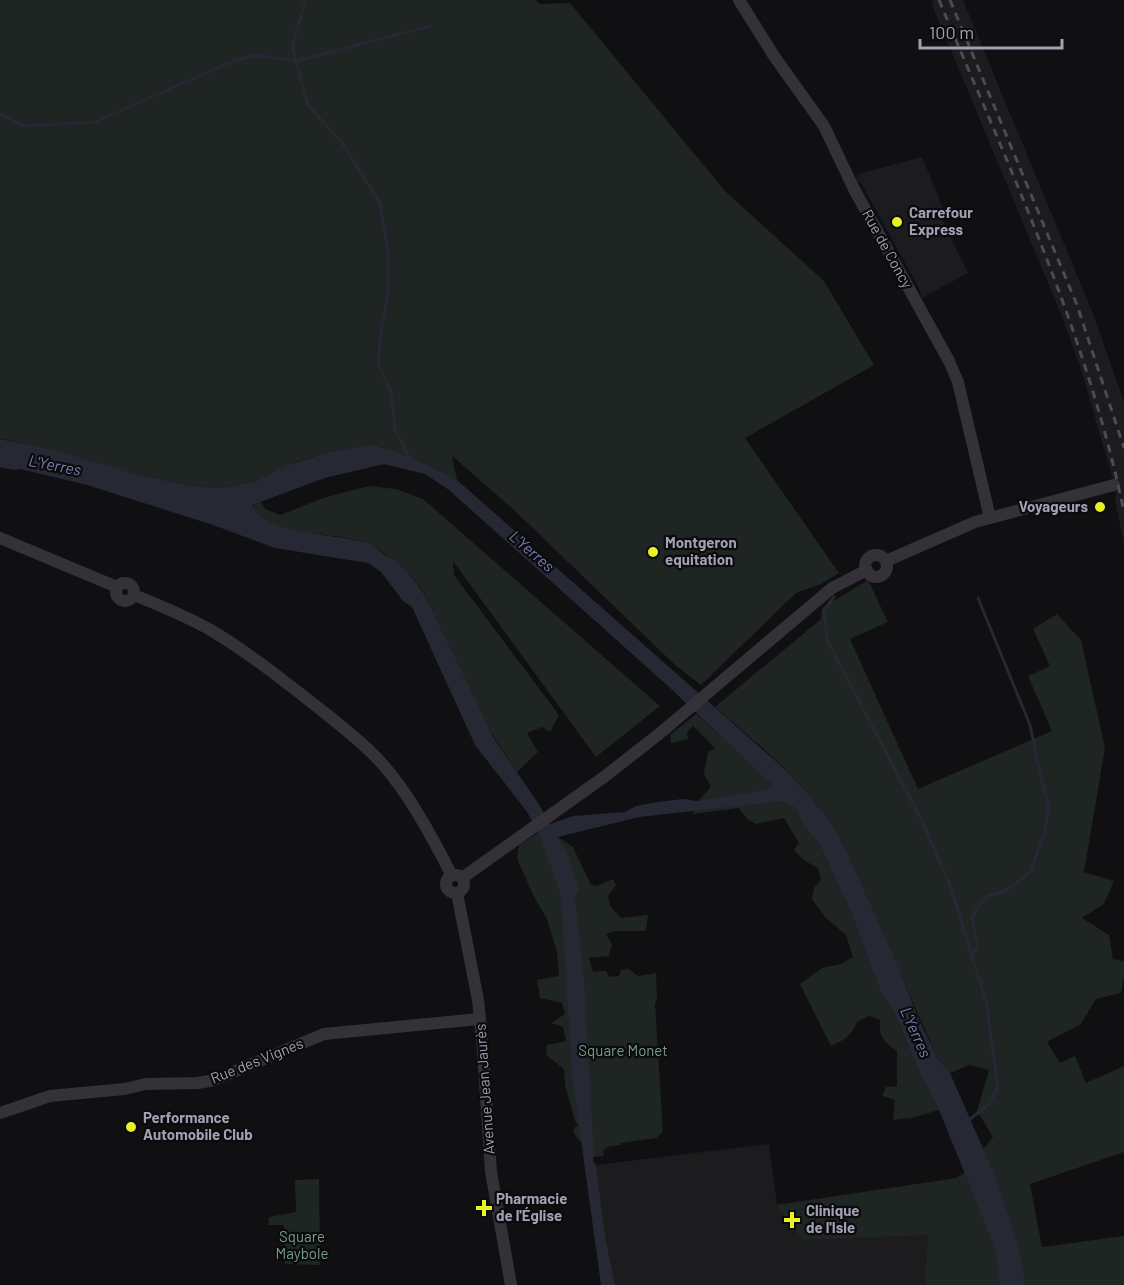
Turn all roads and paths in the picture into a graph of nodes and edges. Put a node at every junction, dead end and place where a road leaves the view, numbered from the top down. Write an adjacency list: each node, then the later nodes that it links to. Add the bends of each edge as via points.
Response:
1 (739, 0): 3 (street, Rue de Concy, via 824,126 858,197 949,361 958,382)
2 (1114, 485): 3 (street)
3 (990, 518): 5 (street, via 886,561 874,555 868,559 867,570 832,588 604,777)
4 (0, 538): 5 (street, via 117,587 116,596 121,601 127,602 134,595 207,628 296,691 386,768)
5 (457, 877): 6 (street, Avenue Jean Jaurès, via 447,880 447,888 457,893)
6 (479, 1019): 7 (street, Rue des Vignes, via 324,1034 214,1080 50,1096); 8 (street, Avenue Jean Jaurès, via 491,1172)
7 (0, 1113)
8 (511, 1285)

